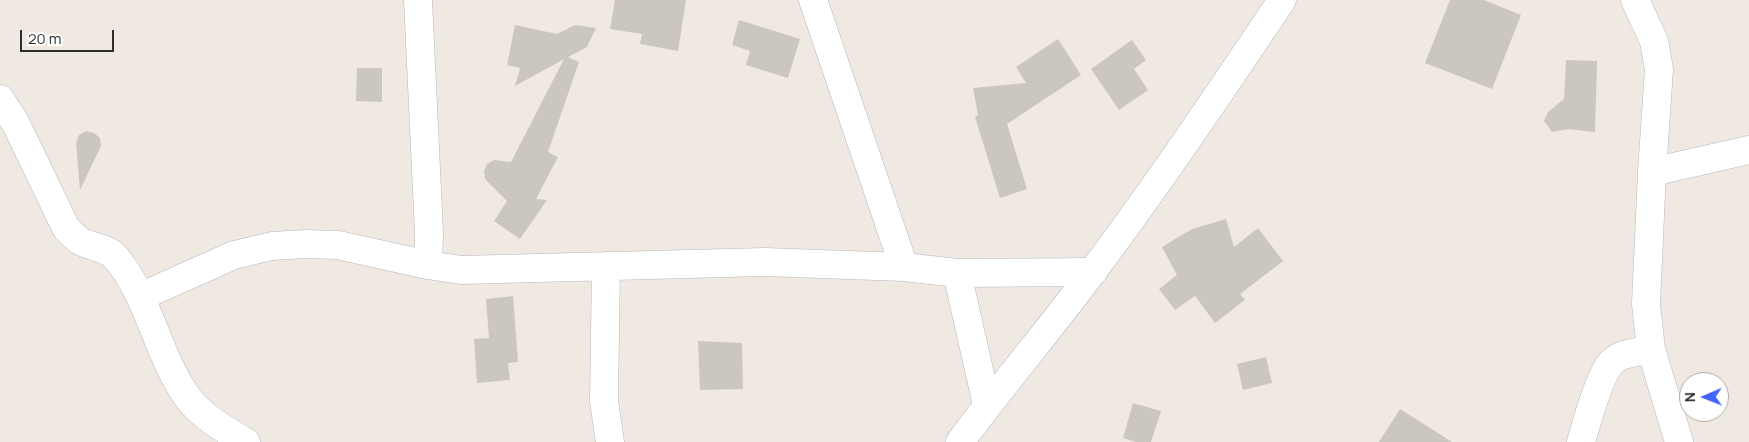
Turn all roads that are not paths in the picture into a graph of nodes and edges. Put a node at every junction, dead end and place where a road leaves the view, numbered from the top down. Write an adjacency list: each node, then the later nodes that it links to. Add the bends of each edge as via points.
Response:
1 (418, 0): 8 (street)
2 (813, 0): 10 (street)
3 (1282, 0): 11 (street)
4 (1635, 0): 7 (street, via 1654,41 1659,69)
5 (0, 99): 13 (street, via 16,122 66,228 80,241 104,249 116,258)
6 (1749, 150): 7 (street)
7 (1652, 172): 14 (street, via 1646,304)
8 (428, 265): 9 (street, via 461,270); 13 (street, via 338,245 272,246 234,255)
9 (606, 266): 10 (street, via 765,262); 17 (street, via 604,402)
10 (904, 267): 12 (street)
11 (1093, 272): 12 (street); 15 (street)
12 (957, 273): 15 (street)
13 (142, 296): 16 (street, via 168,365 189,400 218,426)
14 (1651, 349): 19 (street, via 1613,361 1593,400); 20 (street)
15 (987, 405): 18 (street)
16 (246, 442)
17 (610, 442)
18 (960, 442)
19 (1581, 442)
20 (1679, 442)

